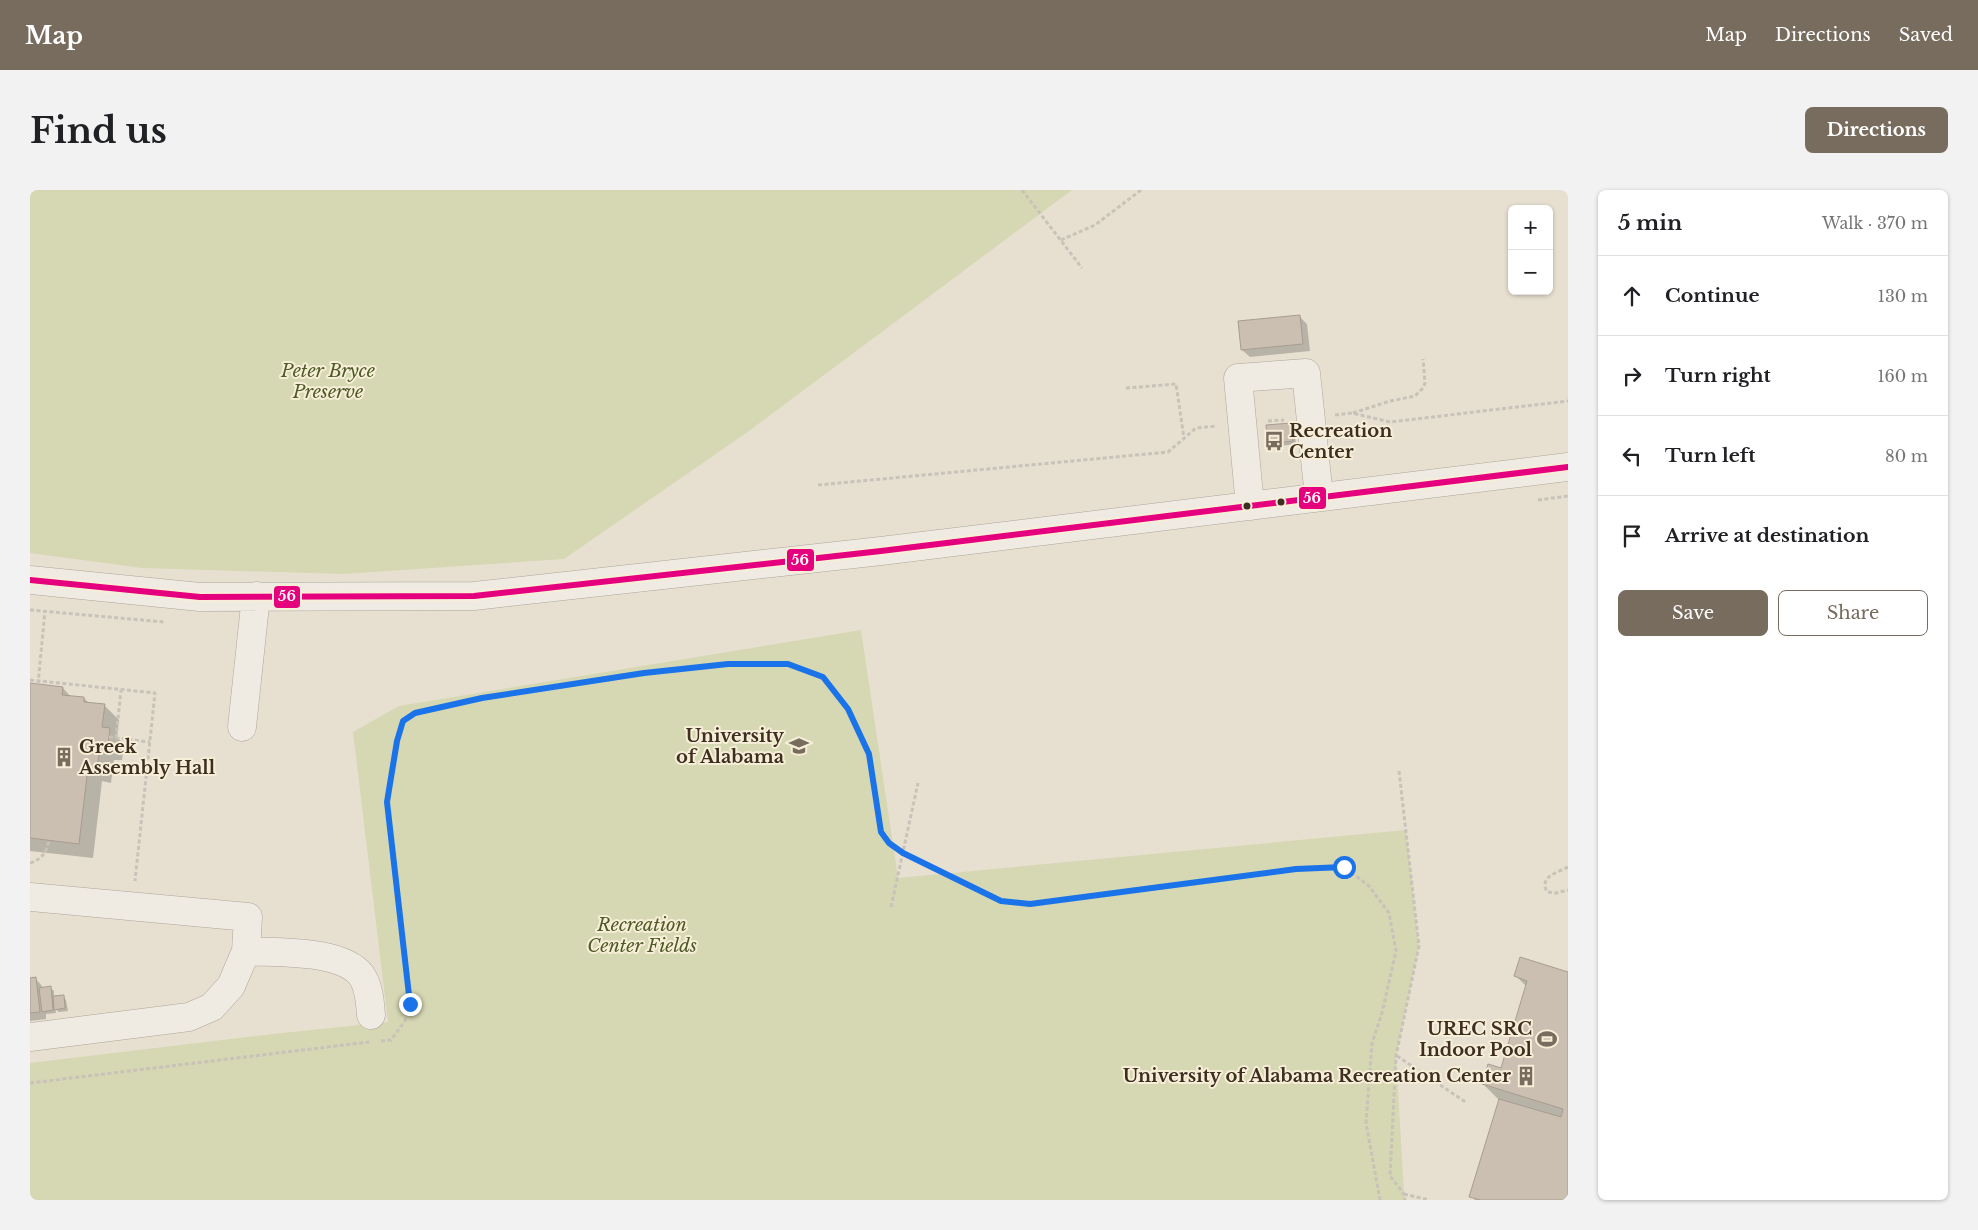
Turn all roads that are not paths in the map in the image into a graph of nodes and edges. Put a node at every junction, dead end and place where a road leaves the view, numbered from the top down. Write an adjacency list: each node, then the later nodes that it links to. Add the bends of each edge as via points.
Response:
1 (1568, 467): 2 (street)
2 (1319, 497): 3 (street); 3 (street, via 1306,373 1238,378)
3 (1250, 506): 5 (street, via 474,596)
4 (30, 580): 5 (street, via 200,596)
5 (256, 596): 6 (street)
6 (242, 727)
7 (30, 897): 8 (street, via 248,917)
8 (246, 951): 9 (street, via 319,956 343,961 360,974 369,994); 10 (street, via 231,986 212,1007 189,1017)
9 (371, 1015)
10 (30, 1038)

